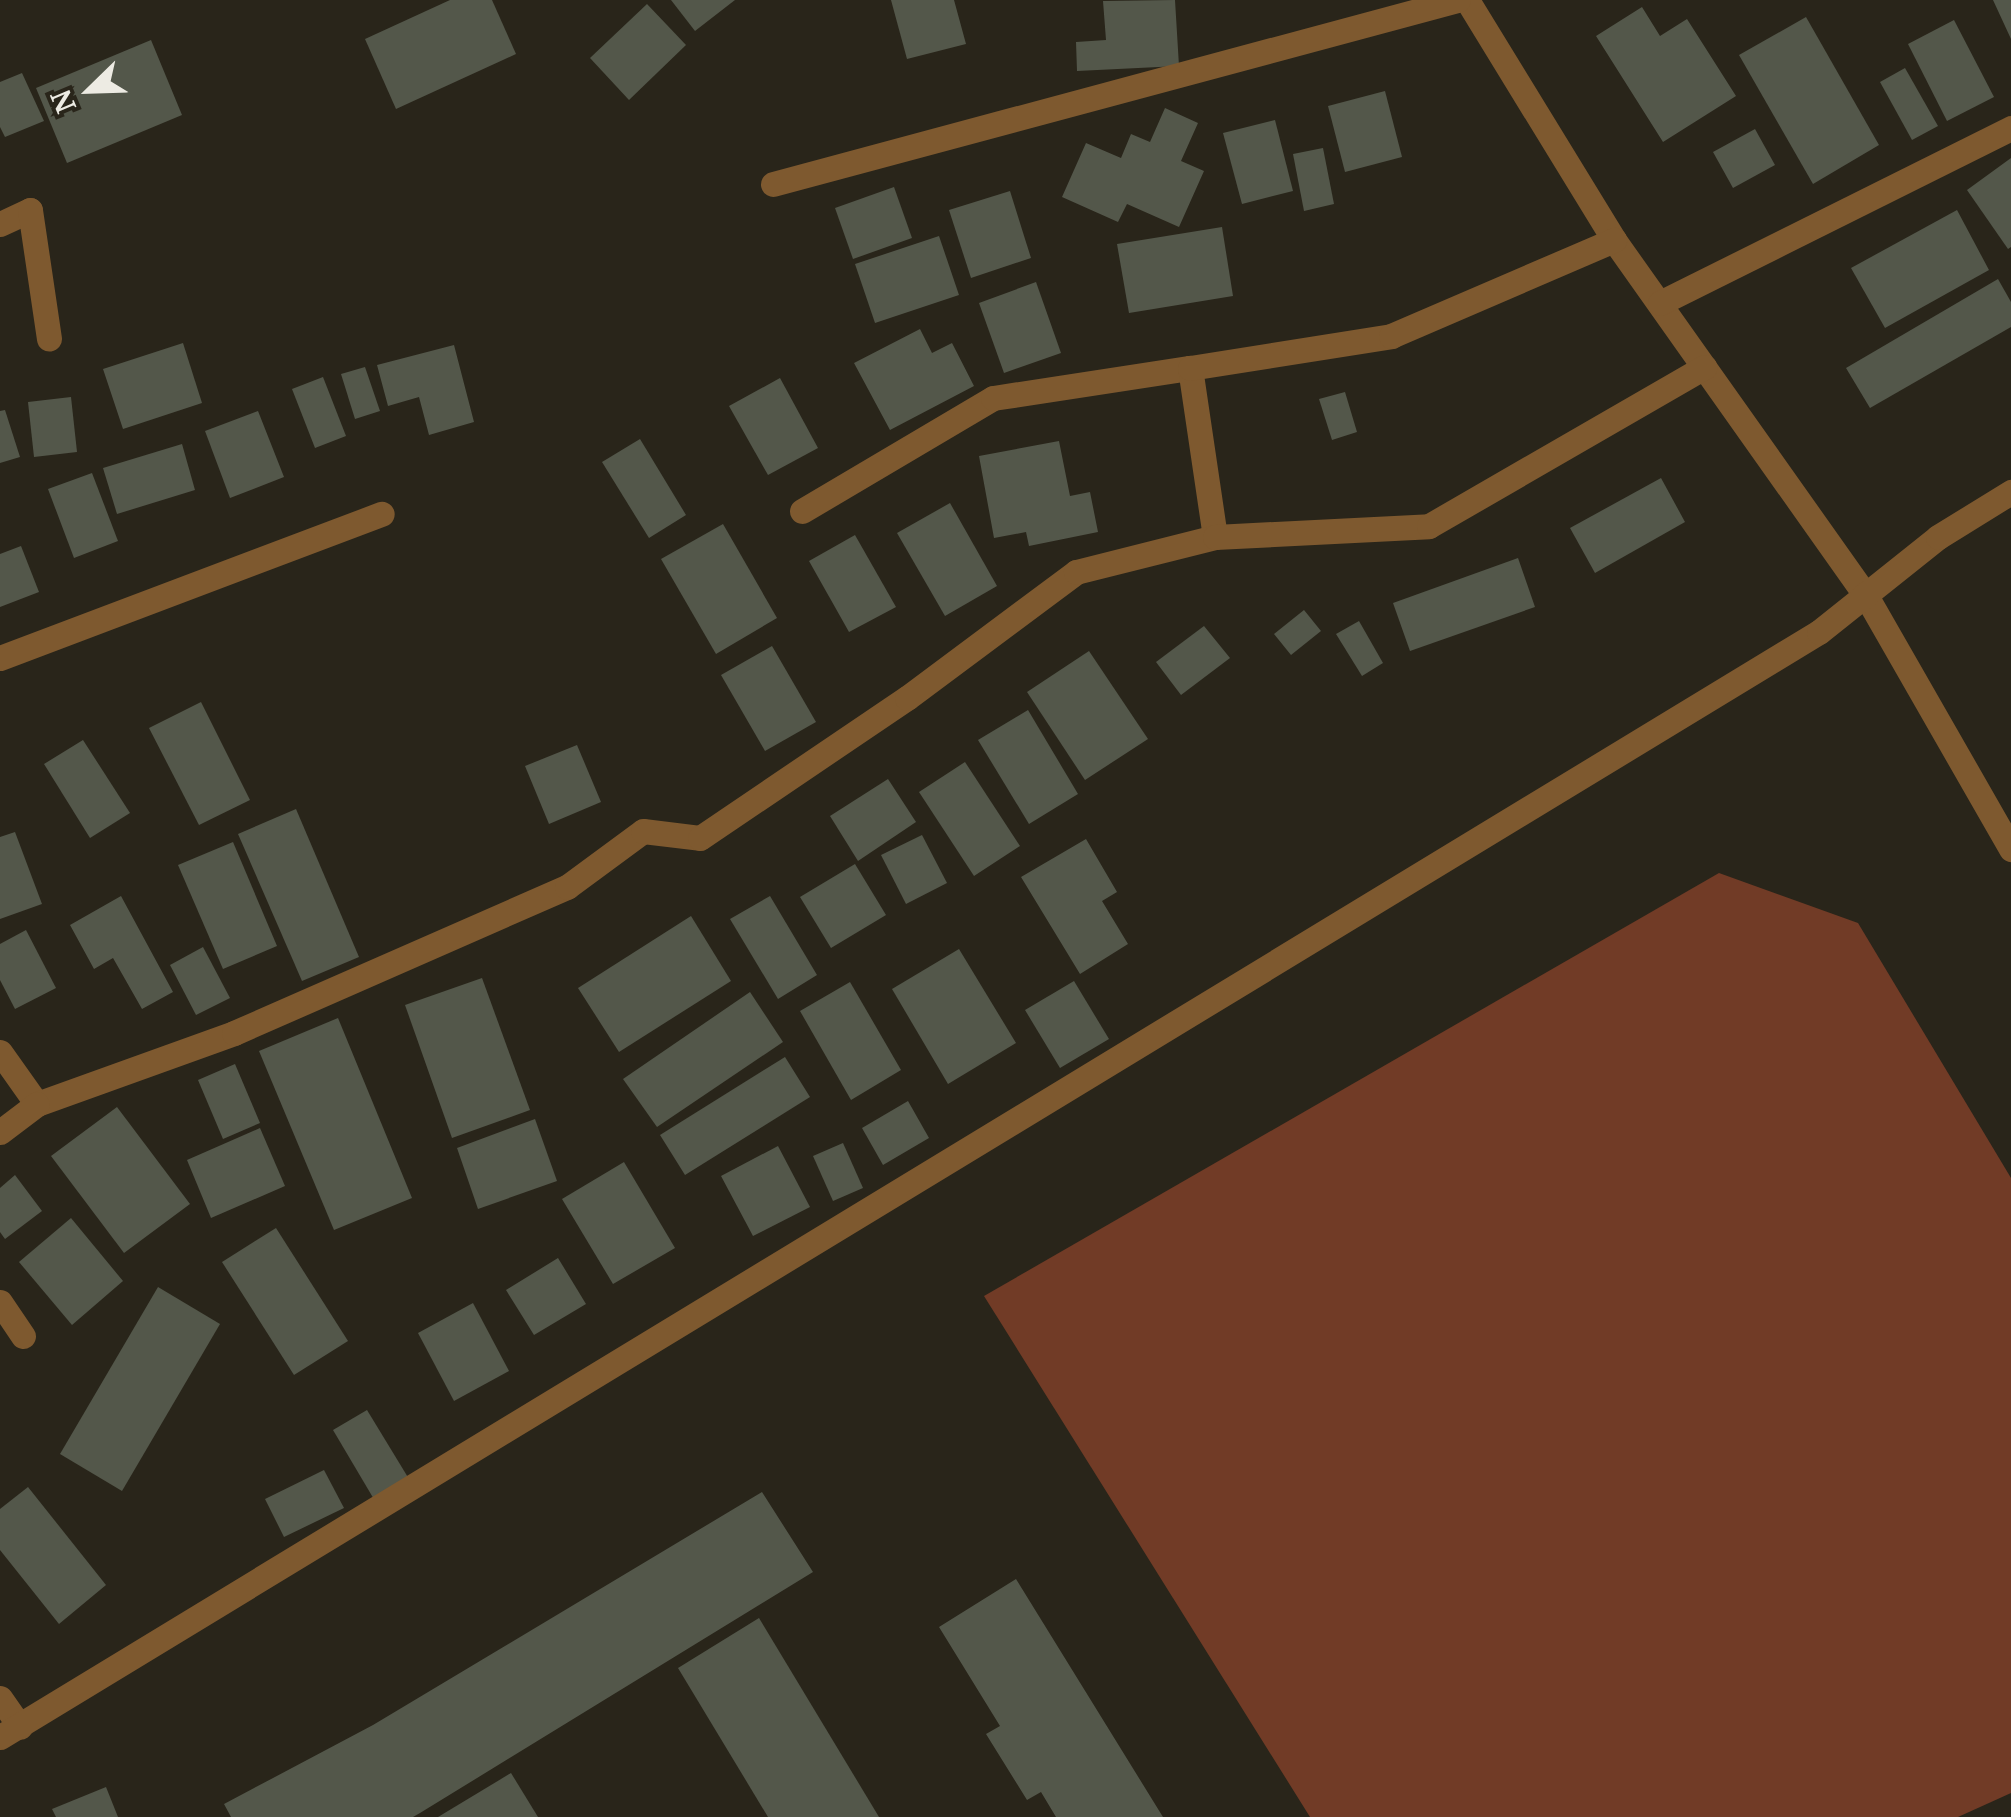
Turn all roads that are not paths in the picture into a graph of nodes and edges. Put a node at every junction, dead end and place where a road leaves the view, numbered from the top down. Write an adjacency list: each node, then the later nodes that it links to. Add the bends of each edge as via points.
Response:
1 (1458, 0): 4 (street)
2 (1467, 0): 6 (street)
3 (2011, 128): 7 (street)
4 (773, 184)
5 (0, 224): 8 (street, via 30,210)
6 (1614, 240): 7 (street); 10 (street, via 1390,336)
7 (1660, 303): 9 (street)
8 (49, 339)
9 (1704, 367): 14 (street, via 1429,526); 15 (street)
10 (1190, 368): 12 (street, via 993,398); 14 (street)
11 (2011, 492): 15 (street)
12 (802, 510)
13 (382, 514): 16 (street)
14 (1215, 537): 19 (street, via 1076,572 908,698 700,838 643,831 567,887 234,1033)
15 (1865, 594): 17 (street); 24 (street, via 1819,632)
16 (0, 658)
17 (2011, 849)
18 (0, 1052): 19 (street)
19 (37, 1104): 20 (street)
20 (0, 1132)
21 (0, 1302): 22 (street)
22 (24, 1336)
23 (0, 1698): 24 (street)
24 (10, 1732)

